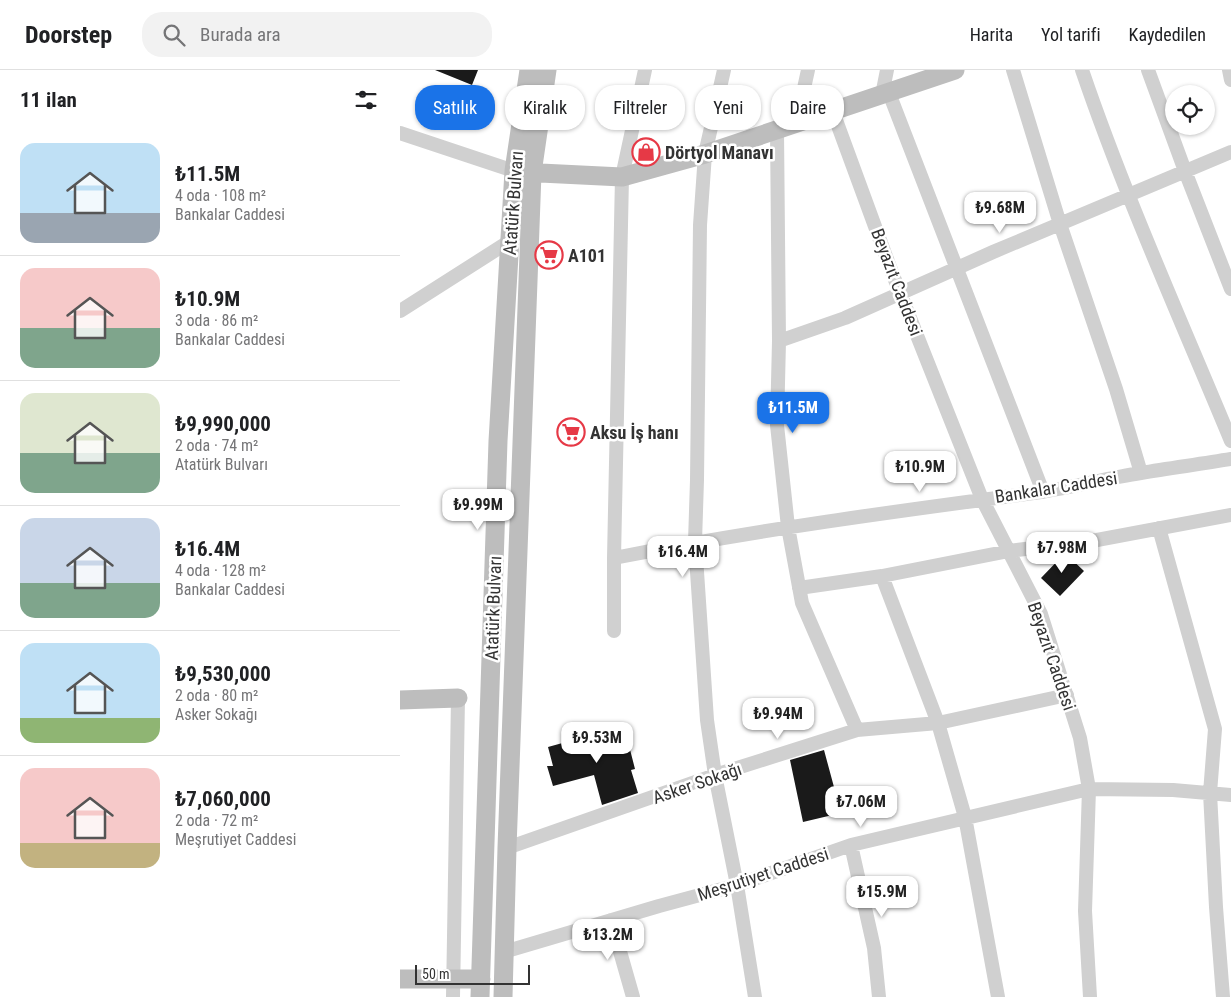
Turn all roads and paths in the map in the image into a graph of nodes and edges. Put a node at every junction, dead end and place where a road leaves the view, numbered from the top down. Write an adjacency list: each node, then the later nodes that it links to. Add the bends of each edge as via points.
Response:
1 (529, 70): 23 (main road, Atatürk Bulvarı)
2 (548, 70): 23 (main road, Atatürk Bulvarı)
3 (645, 70): 24 (street)
4 (724, 70): 21 (street)
5 (808, 70): 13 (street)
6 (888, 70): 14 (street)
7 (955, 70): 14 (main road)
8 (1014, 70): 26 (street)
9 (1082, 70): 25 (street)
10 (1148, 70): 22 (street)
11 (1229, 70): 12 (street)
12 (1231, 80)
13 (805, 85)
14 (886, 94): 15 (main road); 28 (street)
15 (844, 108)
16 (780, 130): 18 (main road)
17 (839, 130): 30 (street, Beyazıt Caddesi)
18 (777, 131): 21 (main road); 32 (street)
19 (400, 133): 23 (street)
20 (1231, 152): 22 (street)
21 (705, 154): 24 (main road); 41 (street, via 700,225)
22 (1185, 171): 25 (street); 29 (street)
23 (523, 172): 24 (main road); 27 (main road, Atatürk Bulvarı); 58 (main road, Atatürk Bulvarı)
24 (622, 177): 43 (street)
25 (1129, 195): 26 (street); 33 (street)
26 (1060, 224): 28 (street); 35 (street)
27 (510, 241): 31 (street); 64 (main road, Atatürk Bulvarı, via 498,441)
28 (956, 268): 30 (street); 36 (street)
29 (1231, 289)
30 (900, 293): 32 (street, via 845,318); 37 (street, Beyazıt Caddesi)
31 (400, 311)
32 (779, 341): 39 (street, via 777,425)
33 (1231, 441)
34 (1231, 459): 35 (street, Bankalar Caddesi)
35 (1141, 473): 36 (street, Bankalar Caddesi)
36 (1042, 492): 37 (street, Bankalar Caddesi)
37 (982, 499): 39 (street, Bankalar Caddesi); 42 (street, Beyazıt Caddesi)
38 (1231, 515): 40 (street)
39 (788, 527): 41 (street, Bankalar Caddesi); 45 (street)
40 (1160, 528): 42 (street); 54 (street, via 1215,730)
41 (695, 542): 43 (street, Bankalar Caddesi); 52 (street, via 707,720)
42 (1009, 551): 44 (street); 47 (street, Beyazıt Caddesi, via 1041,614)
43 (614, 558): 46 (street)
44 (882, 576): 45 (street); 50 (street)
45 (799, 588): 51 (street, via 802,604)
46 (614, 631)
47 (1067, 695): 50 (street, Asker Sokağı); 53 (street, Beyazıt Caddesi, via 1080,738)
48 (458, 698): 49 (main road); 63 (street)
49 (400, 700)
50 (938, 723): 51 (street, Asker Sokağı); 56 (street)
51 (857, 730): 52 (street, Asker Sokağı)
52 (715, 776): 58 (street, Asker Sokağı); 59 (street)
53 (1089, 788): 54 (street, Meşrutiyet Caddesi); 56 (street, Meşrutiyet Caddesi); 70 (street, Beyazıt Caddesi, via 1085,911)
54 (1210, 793): 55 (street, Meşrutiyet Caddesi); 71 (street)
55 (1231, 795)
56 (965, 817): 57 (street, Meşrutiyet Caddesi); 69 (street)
57 (851, 845): 59 (street, Meşrutiyet Caddesi); 68 (street, via 874,948)
58 (506, 848): 61 (main road, Atatürk Bulvarı)
59 (737, 885): 60 (street, Meşrutiyet Caddesi); 67 (street)
60 (611, 920): 61 (street, Meşrutiyet Caddesi); 66 (street)
61 (504, 952): 65 (main road, Atatürk Bulvarı)
62 (400, 979): 63 (main road)
63 (453, 988): 64 (main road)
64 (480, 988)
65 (503, 997)
66 (634, 997)
67 (755, 997)
68 (879, 997)
69 (998, 997)
70 (1090, 997)
71 (1223, 997)

